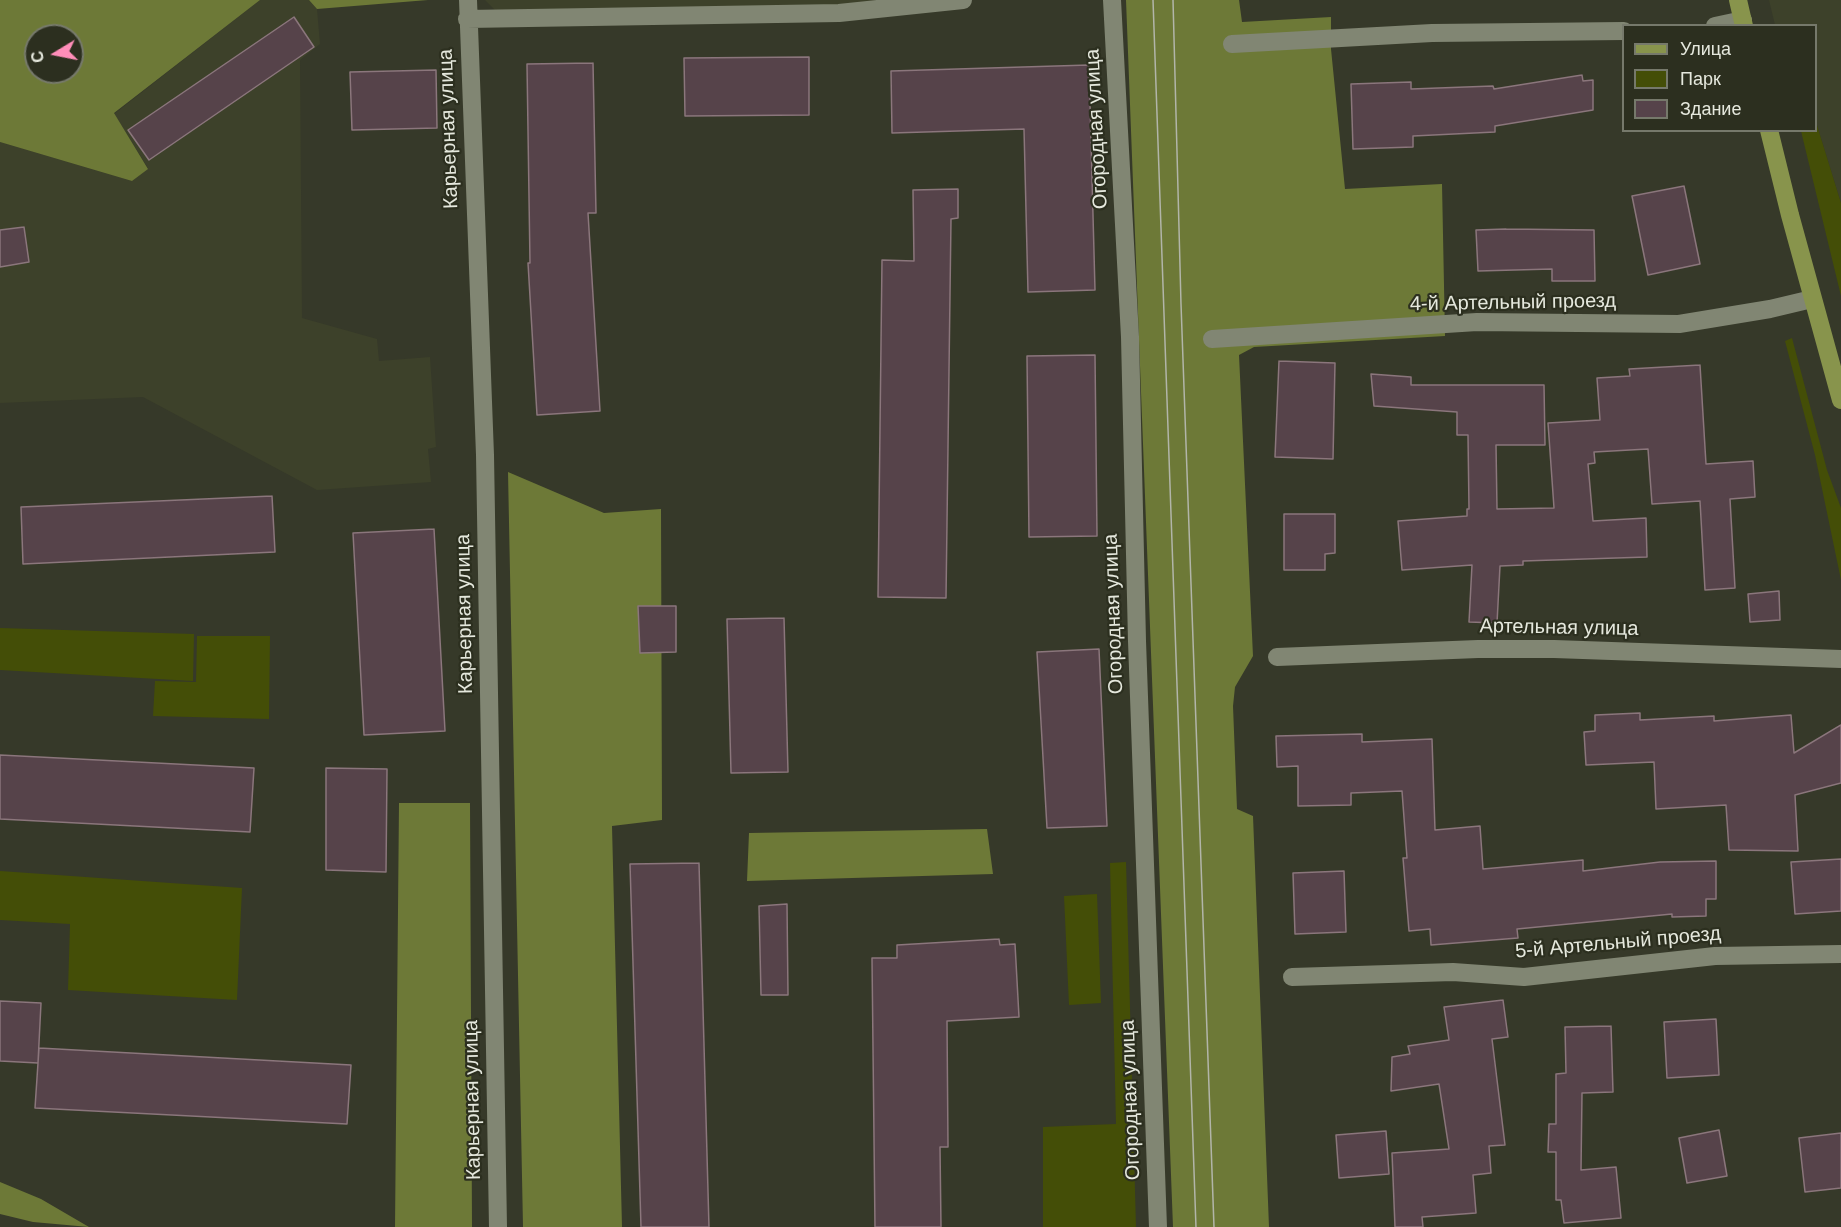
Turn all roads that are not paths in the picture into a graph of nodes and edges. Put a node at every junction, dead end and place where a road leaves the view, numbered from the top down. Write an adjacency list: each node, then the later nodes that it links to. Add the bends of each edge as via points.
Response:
1 (468, 0): 5 (street, Карьерная улица)
2 (963, 0): 5 (street, via 839,14)
3 (1112, 0): 18 (street, Огородная улица, via 1130,337)
4 (1738, 0): 6 (main road)
5 (467, 19): 17 (street, Карьерная улица, via 485,455)
6 (1743, 23)
7 (1622, 31): 8 (street, via 1432,33)
8 (1232, 44)
9 (1770, 132): 10 (main road)
10 (1812, 299): 11 (street, 4-й Артельный проезд, via 1678,324 1478,322); 12 (main road)
11 (1212, 339)
12 (1841, 400)
13 (1276, 657): 14 (street, Артельная улица, via 1554,649)
14 (1841, 659)
15 (1841, 954): 16 (street, 5-й Артельный проезд, via 1715,956 1524,977 1453,972)
16 (1292, 977)
17 (498, 1227)
18 (1158, 1227)

